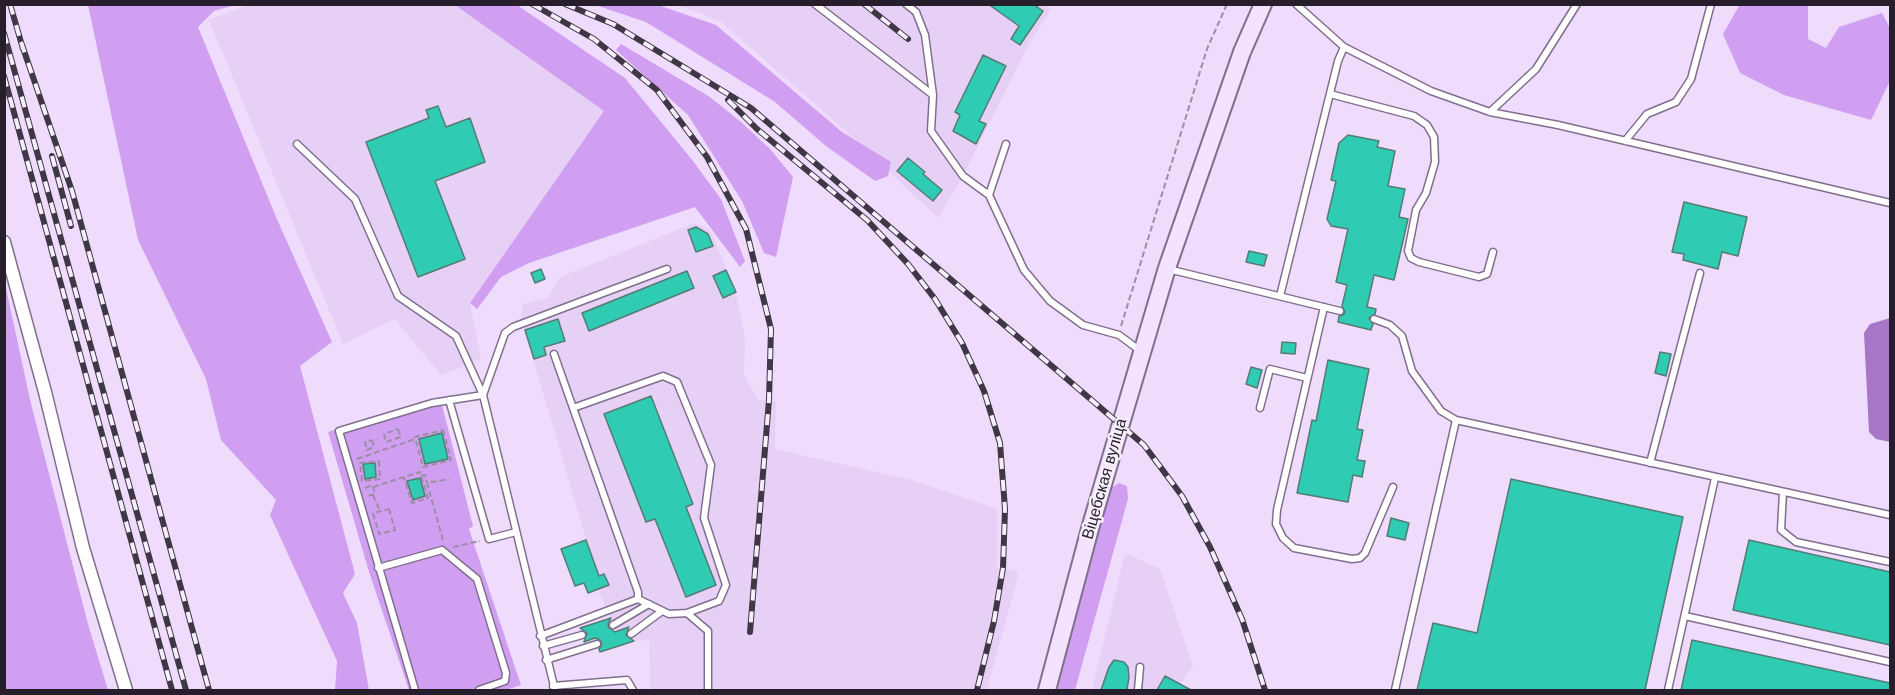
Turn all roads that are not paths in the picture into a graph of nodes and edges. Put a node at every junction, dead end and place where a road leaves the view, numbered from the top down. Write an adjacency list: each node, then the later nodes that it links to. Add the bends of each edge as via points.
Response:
1 (815, 4): 9 (lane)
2 (906, 4): 9 (lane, via 916,12 926,35)
3 (1263, 4): 18 (main road, Віцебская вуліца, via 1242,52)
4 (1296, 4): 7 (lane)
5 (1577, 4): 10 (lane, via 1536,69)
6 (1712, 4): 11 (lane, via 1686,87 1676,102 1647,114)
7 (1344, 47): 8 (lane); 10 (lane, via 1431,90)
8 (1330, 94): 17 (lane, via 1414,116 1427,125 1434,137 1435,162 1426,193 1416,210 1408,251 1411,258 1479,277 1487,274); 21 (lane)
9 (933, 95): 14 (lane, via 931,131 963,176)
10 (1490, 112): 11 (lane)
11 (1625, 141): 15 (lane)
12 (297, 144): 28 (lane, via 355,199 398,296 456,336)
13 (1006, 144): 14 (lane)
14 (989, 195): 25 (lane, via 1024,270 1050,301 1083,325 1119,335)
15 (1890, 202)
16 (4, 242): 56 (street, via 83,548)
17 (1493, 252)
18 (1167, 268): 21 (lane); 25 (main road, Віцебская вуліца)
19 (667, 269): 28 (lane, via 513,327 505,333)
20 (1700, 273): 33 (lane)
21 (1280, 296): 22 (lane)
22 (1324, 307): 23 (lane); 27 (lane)
23 (1340, 311)
24 (1374, 319): 32 (lane, via 1390,325 1402,336 1412,371 1441,411)
25 (1142, 352): 61 (main road, Віцебская вуліца)
26 (554, 354): 30 (lane)
27 (1307, 378): 31 (lane, via 1270,369); 35 (lane, via 1277,510 1276,525 1283,538 1294,548 1352,560 1360,558)
28 (483, 396): 29 (lane); 38 (lane)
29 (449, 400): 38 (lane, via 489,539); 40 (lane, via 339,431)
30 (573, 408): 41 (lane); 44 (lane, via 663,376 677,382 711,465 704,518 726,585 719,601)
31 (1260, 408)
32 (1456, 420): 33 (lane); 63 (lane)
33 (1650, 464): 34 (lane)
34 (1715, 478): 36 (lane); 45 (lane)
35 (1393, 487)
36 (1783, 492): 37 (lane); 39 (lane, via 1781,531 1796,542)
37 (1890, 515)
38 (516, 532): 49 (lane)
39 (1890, 562)
40 (378, 568): 57 (lane); 58 (lane, via 442,550 477,579 506,674 505,681)
41 (638, 599): 42 (lane); 49 (lane)
42 (649, 604): 43 (lane); 46 (lane)
43 (663, 611): 44 (lane); 47 (lane)
44 (687, 613): 60 (lane, via 708,631)
45 (1685, 616): 53 (lane); 64 (lane)
46 (613, 625)
47 (631, 634)
48 (582, 635): 51 (lane)
49 (540, 636): 51 (lane)
50 (597, 644): 52 (lane)
51 (543, 646): 52 (lane)
52 (546, 660): 55 (lane)
53 (1890, 662)
54 (1140, 667): 62 (lane)
55 (554, 688): 59 (lane, via 627,680)
56 (126, 690)
57 (416, 690)
58 (479, 690)
59 (633, 690)
60 (708, 690)
61 (1047, 690)
62 (1138, 690)
63 (1395, 690)
64 (1668, 690)

